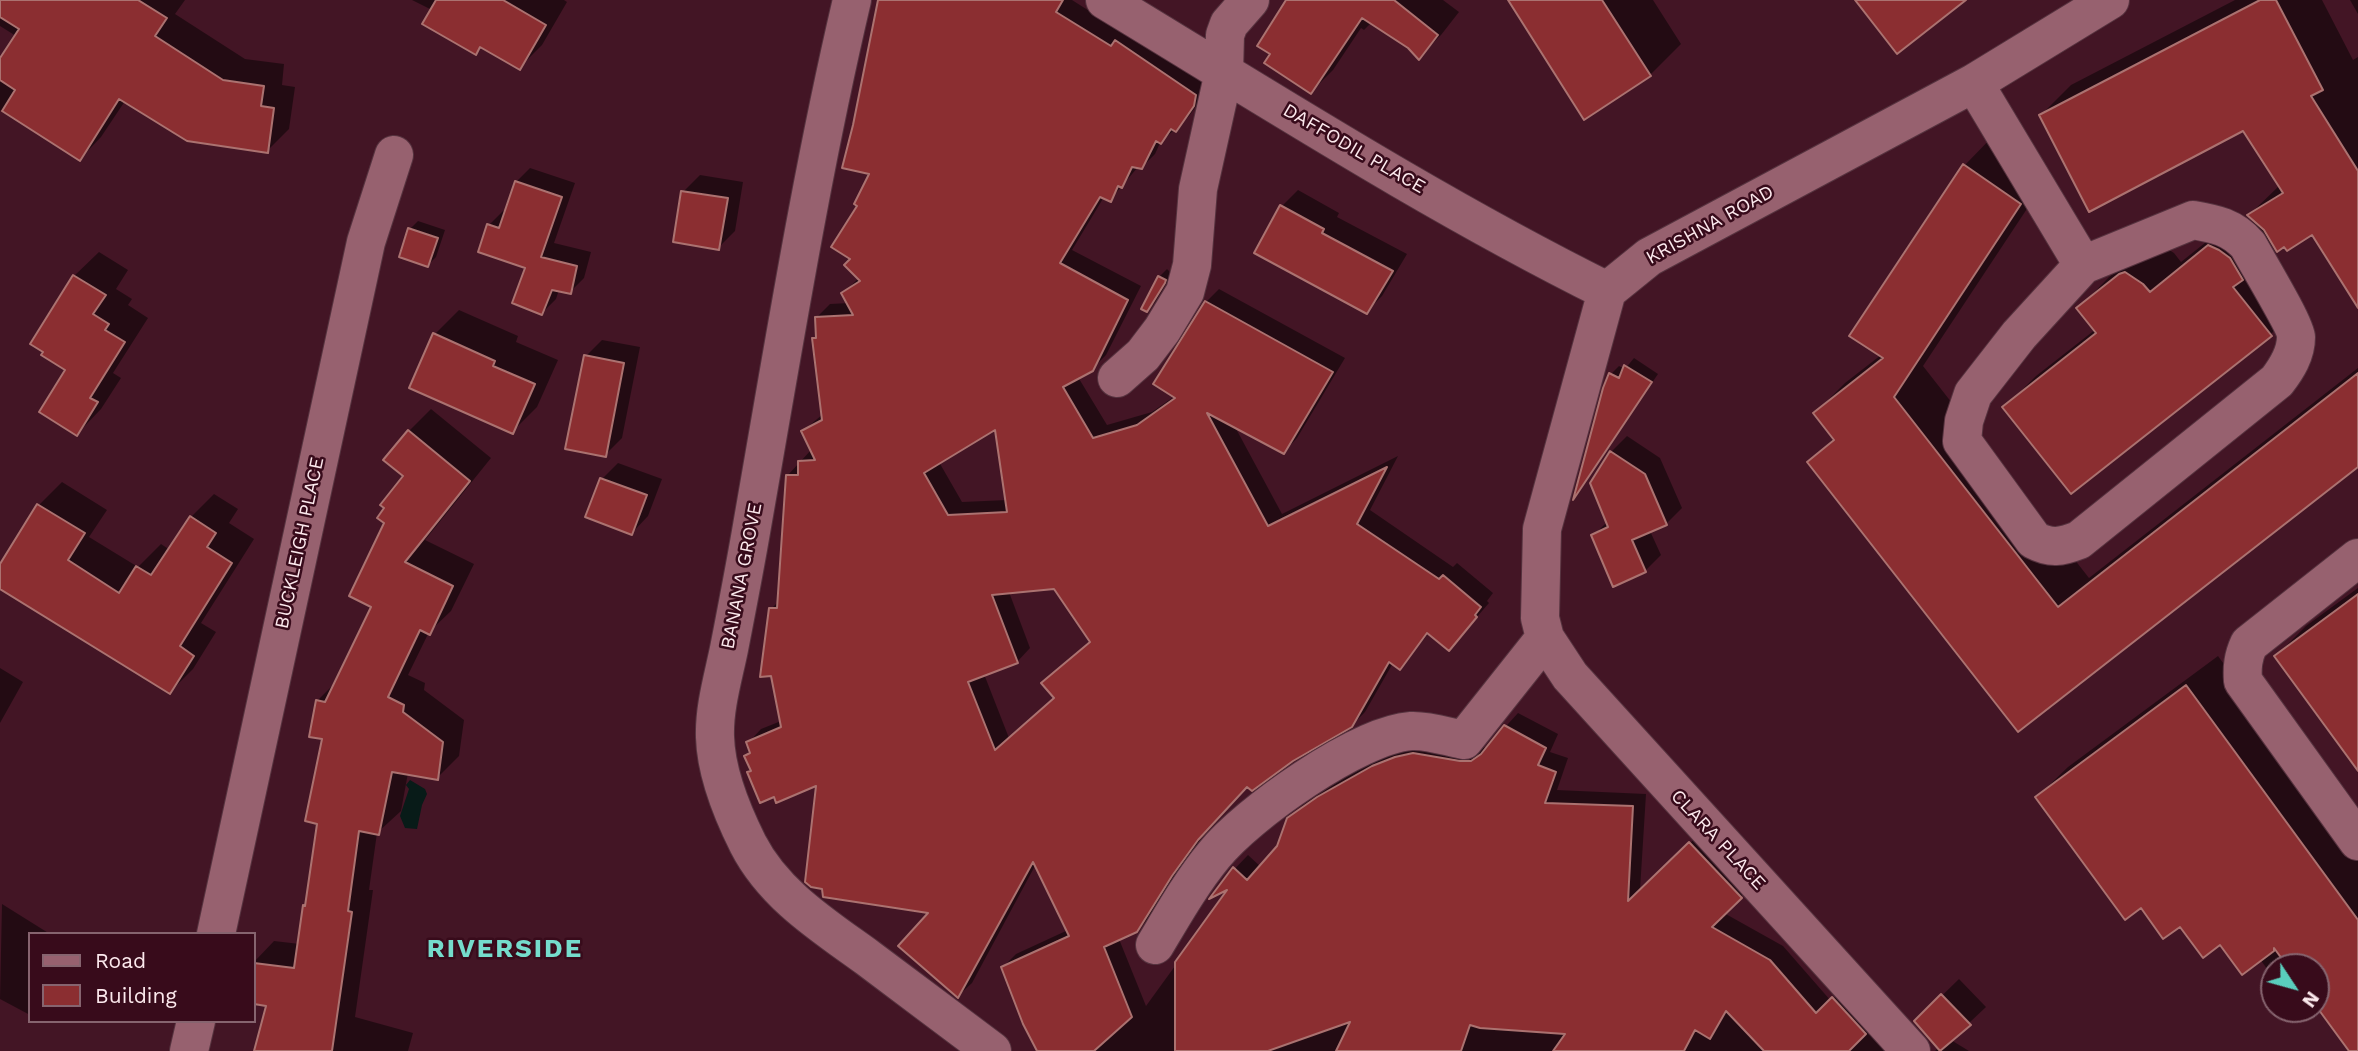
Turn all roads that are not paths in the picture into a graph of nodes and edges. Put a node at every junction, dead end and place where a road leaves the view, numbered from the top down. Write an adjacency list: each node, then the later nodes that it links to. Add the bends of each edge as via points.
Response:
1 (852, 0): 17 (street, BANANA GROVE, via 810,196 718,700 716,746 728,796 748,844 778,887 807,914)
2 (1105, 0): 5 (street, DAFFODIL PLACE)
3 (1250, 0): 5 (street, via 1225,35)
4 (2110, 0): 6 (street, KRISHNA ROAD)
5 (1224, 72): 9 (street, DAFFODIL PLACE, via 1530,252); 10 (street, via 1198,189 1192,265 1185,292 1143,355)
6 (1974, 83): 8 (street); 9 (street, KRISHNA ROAD, via 1649,257)
7 (394, 155): 14 (street, BUCKLEIGH PLACE, via 366,242)
8 (2083, 265): 8 (street, via 1973,394 1964,421 1962,441 2034,540 2048,547 2079,540 2277,381 2287,368 2297,334 2248,245 2226,226 2193,220)
9 (1607, 290): 12 (street, via 1542,529)
10 (1117, 378)
11 (2358, 558): 13 (street, via 2249,644 2242,669 2243,681)
12 (1542, 628): 15 (street, via 1464,740 1412,731 1382,738 1353,750 1282,796 1244,824 1214,855); 19 (street, CLARA PLACE, via 1570,676)
13 (2358, 841)
14 (216, 932)
15 (1154, 945)
16 (196, 1023): 18 (street)
17 (987, 1047)
18 (189, 1051)
19 (1910, 1051)

